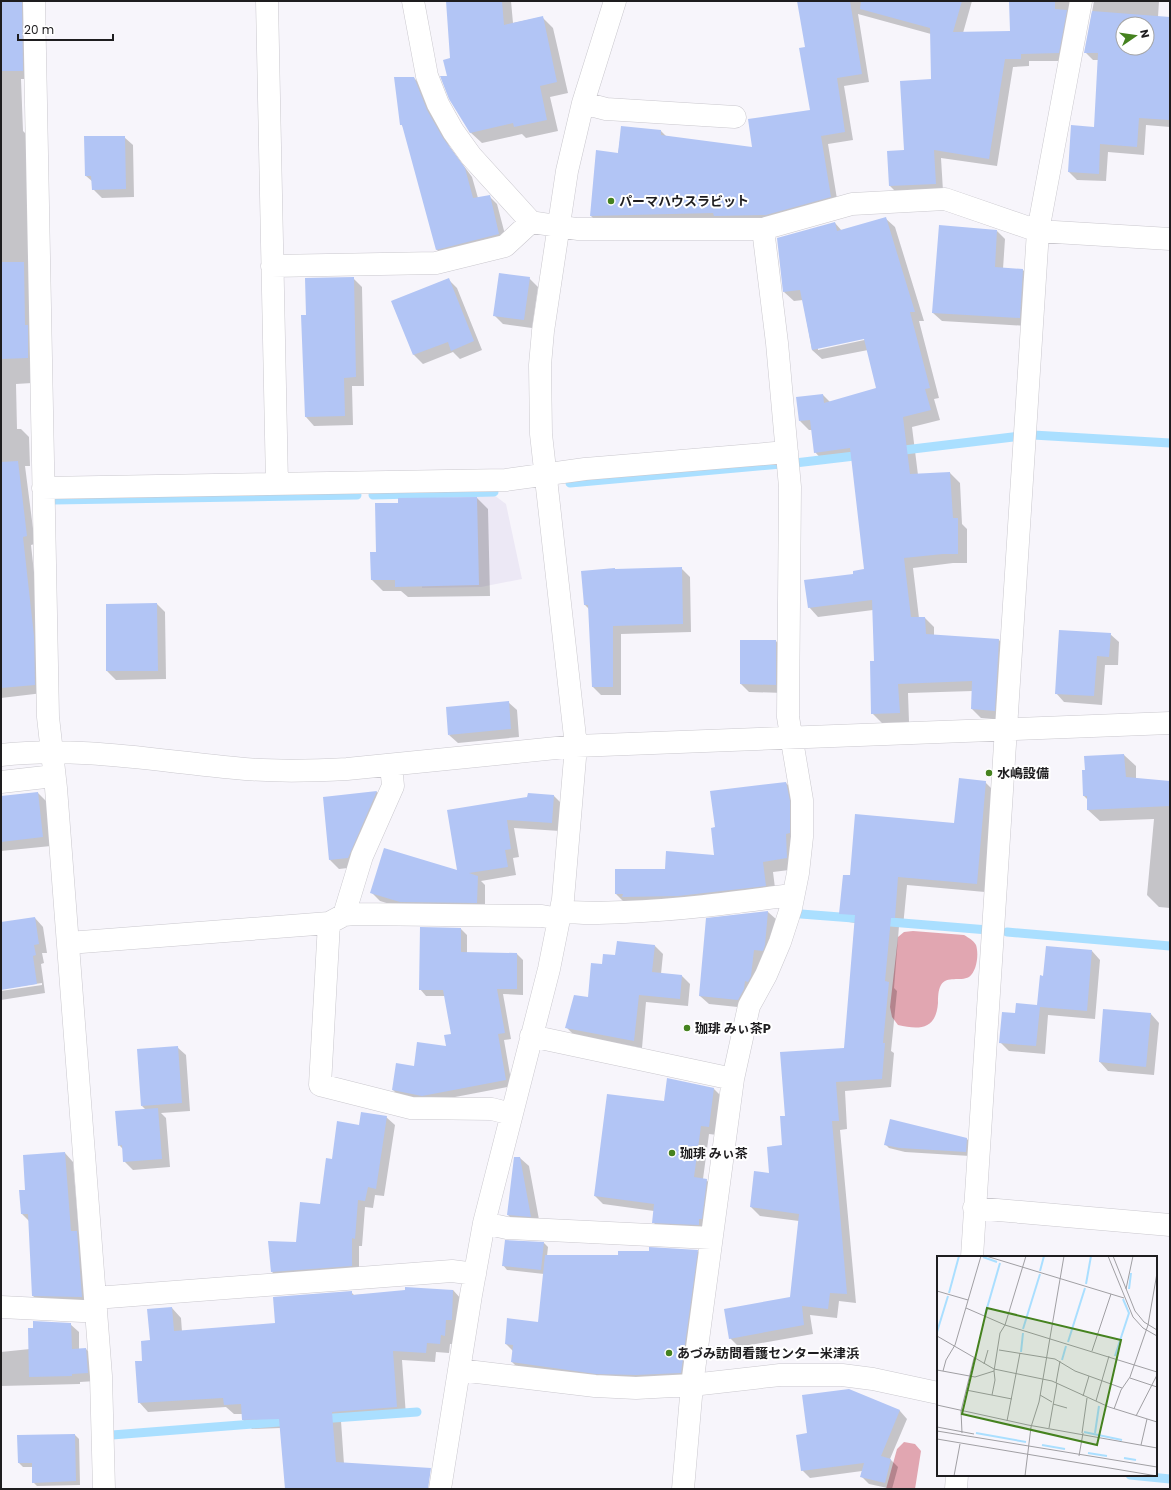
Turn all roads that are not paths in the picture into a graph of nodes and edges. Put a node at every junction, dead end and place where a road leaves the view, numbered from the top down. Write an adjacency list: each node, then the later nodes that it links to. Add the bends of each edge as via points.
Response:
1 (34, 1): 17 (street)
2 (267, 1): 13 (street)
3 (413, 1): 8 (street, via 427,76 438,104 471,156)
4 (615, 1): 6 (street)
5 (1081, 1): 11 (street)
6 (583, 103): 7 (street, via 606,109); 9 (street)
7 (735, 117)
8 (531, 222): 9 (street); 13 (street, via 505,246 436,263)
9 (558, 226): 10 (street, via 584,229); 15 (street, via 540,366 541,434)
10 (763, 229): 11 (street, via 852,204 945,199); 14 (street)
11 (1038, 231): 12 (street); 19 (street)
12 (1170, 239)
13 (272, 266): 16 (street)
14 (787, 452): 15 (street, via 585,469); 20 (street, via 790,487 788,717)
15 (546, 475): 16 (street, via 506,480); 21 (street)
16 (277, 484): 17 (street)
17 (43, 488): 22 (street, via 48,716)
18 (1170, 723): 19 (street)
19 (1007, 730): 20 (street); 34 (street)
20 (792, 738): 21 (street); 27 (street, via 802,800 802,837)
21 (576, 746): 24 (street); 28 (street, via 567,864)
22 (52, 752): 23 (street); 24 (street, via 102,754 273,771 317,771); 25 (street)
23 (1, 755)
24 (391, 765): 29 (street, via 393,786)
25 (54, 776): 26 (street); 30 (street)
26 (1, 782)
27 (793, 898): 28 (street, via 784,896 656,911); 32 (street, via 780,942 749,1006)
28 (560, 915): 29 (street, via 354,914); 31 (street)
29 (336, 919): 30 (street); 33 (street, via 320,1085 411,1108 492,1109)
30 (68, 943): 40 (street)
31 (531, 1036): 32 (street); 33 (street)
32 (732, 1079): 37 (street)
33 (511, 1114): 35 (street)
34 (974, 1208): 36 (street); 38 (street)
35 (484, 1223): 37 (street, via 507,1228); 39 (street)
36 (1170, 1225)
37 (711, 1238): 43 (street)
38 (972, 1256)
39 (475, 1274): 40 (street, via 452,1271); 42 (street)
40 (96, 1304): 41 (street, via 82,1311); 46 (street)
41 (1, 1308)
42 (459, 1370): 43 (street, via 602,1387); 47 (street)
43 (692, 1385): 44 (street, via 811,1374 873,1379); 48 (street)
44 (937, 1393)
45 (957, 1476): 49 (street)
46 (104, 1489)
47 (440, 1489)
48 (684, 1489)
49 (956, 1489)

